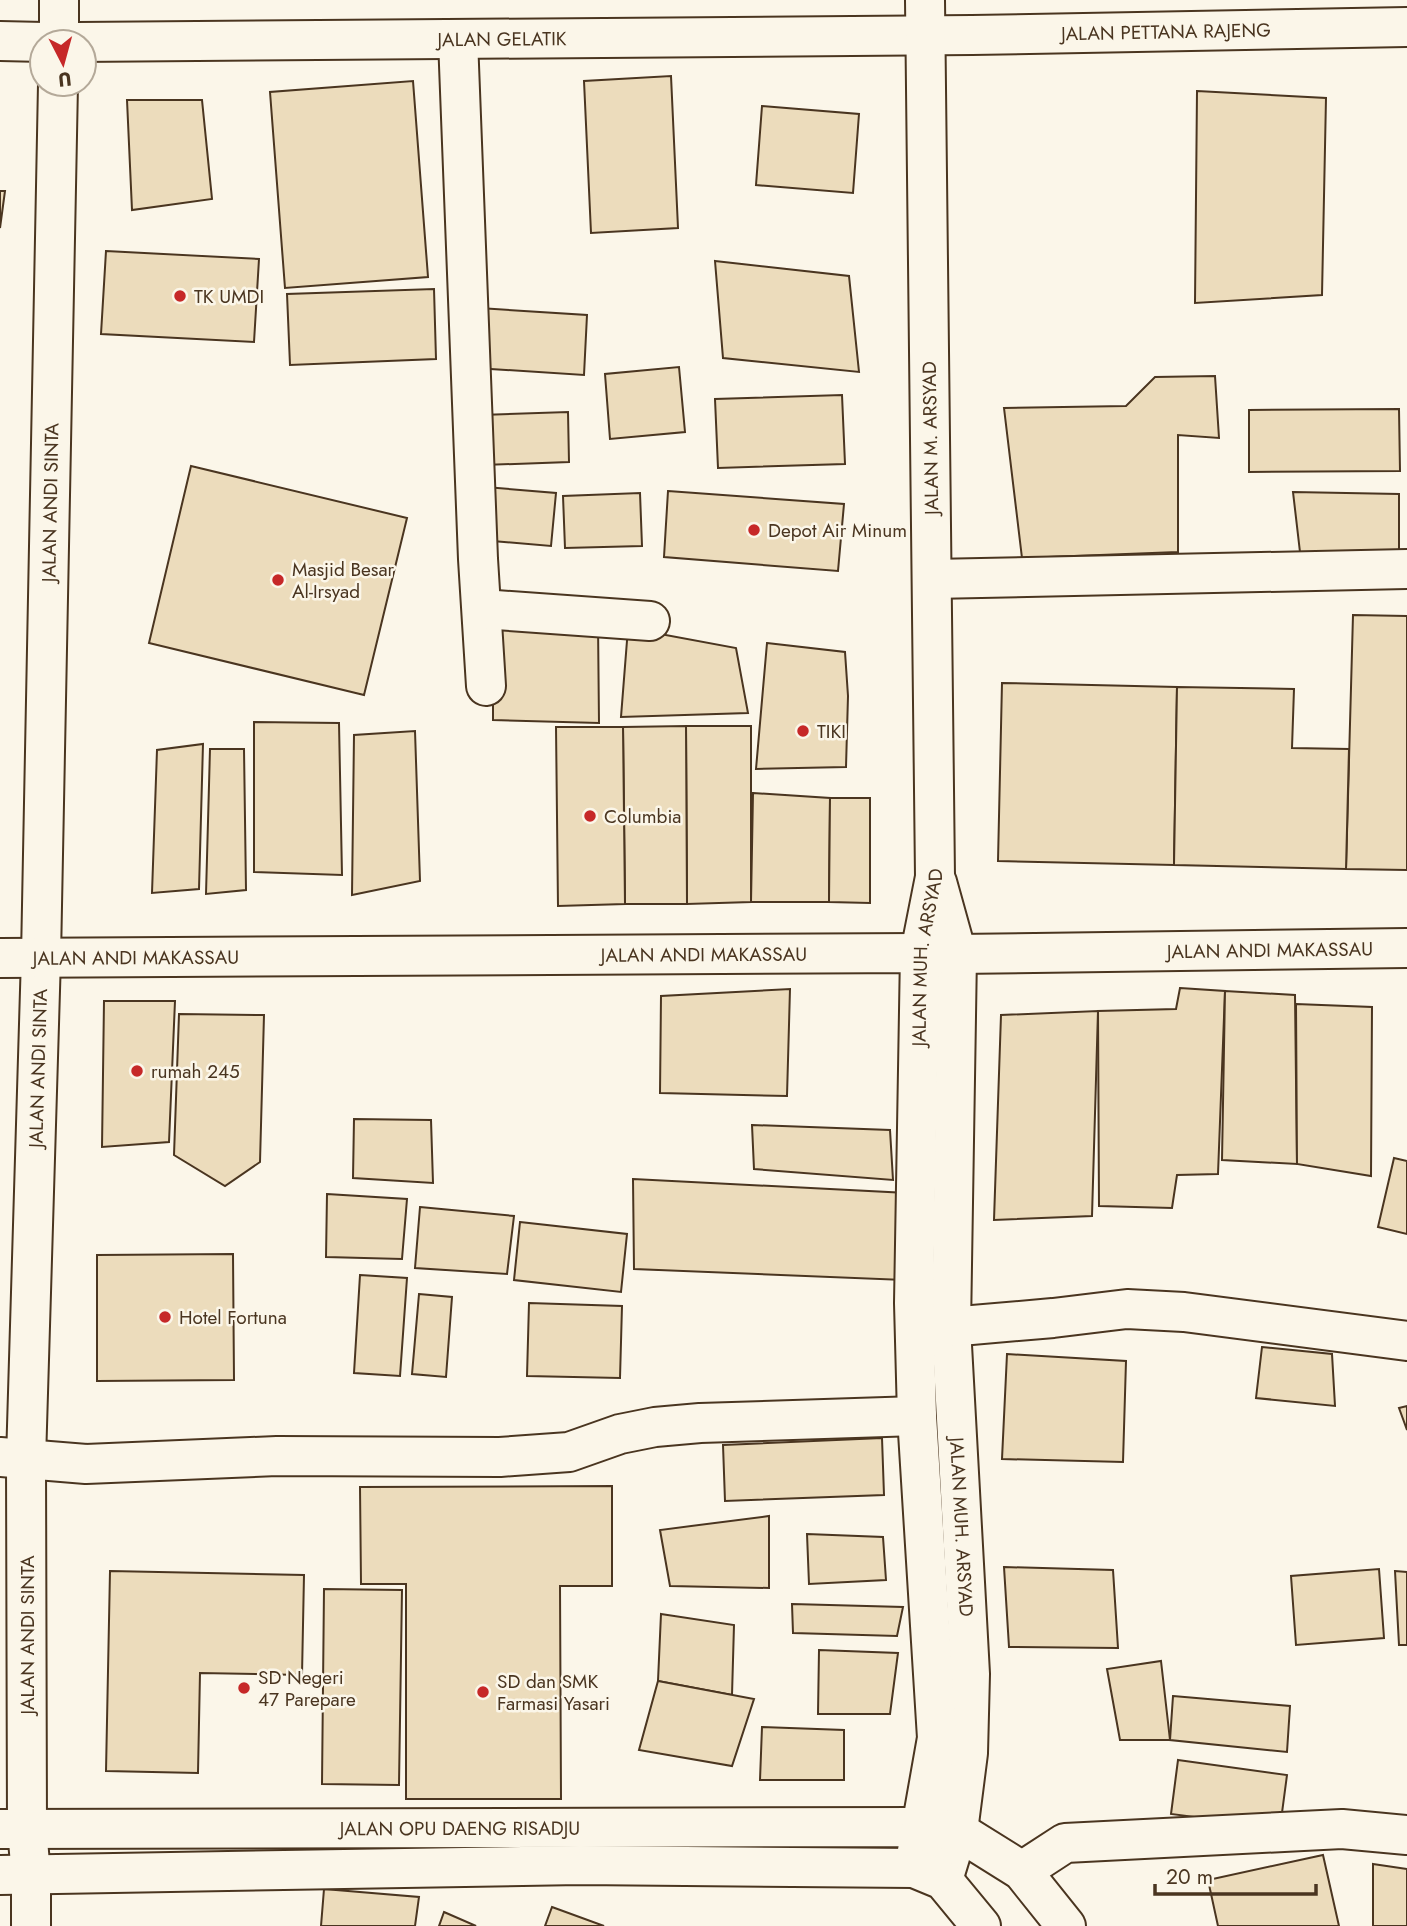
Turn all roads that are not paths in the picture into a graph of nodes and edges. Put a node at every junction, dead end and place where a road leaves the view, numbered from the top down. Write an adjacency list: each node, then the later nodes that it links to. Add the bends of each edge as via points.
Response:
1 (59, 0): 4 (street)
2 (925, 17): 3 (street, JALAN PETTANA RAJENG); 5 (street, JALAN GELATIK); 11 (street, JALAN M. ARSYAD)
3 (1407, 27)
4 (58, 28)
5 (458, 39): 8 (street, JALAN GELATIK); 12 (street)
6 (0, 41): 7 (street)
7 (28, 42)
8 (98, 42)
9 (58, 98): 18 (street, JALAN ANDI SINTA)
10 (1407, 569): 11 (street)
11 (932, 579): 15 (street, JALAN M. ARSYAD)
12 (482, 609): 13 (street); 14 (street)
13 (650, 621)
14 (486, 686)
15 (935, 877): 17 (street, JALAN MUH. ARSYAD)
16 (1407, 948): 17 (street, JALAN ANDI MAKASSAU)
17 (938, 953): 18 (street, JALAN ANDI MAKASSAU); 20 (street, JALAN MUH. ARSYAD)
18 (41, 957): 19 (street, JALAN ANDI MAKASSAU); 23 (street, JALAN ANDI SINTA)
19 (0, 958)
20 (933, 1328): 21 (street, via 1127,1309); 22 (street, JALAN MUH. ARSYAD); 25 (street, JALAN MUH. ARSYAD, via 970,1674 968,1753)
21 (1407, 1341)
22 (917, 1416): 23 (street, via 655,1427 569,1452 500,1457 277,1456 86,1464); 25 (street, JALAN MUH. ARSYAD)
23 (13, 1458): 24 (street, JALAN ANDI SINTA)
24 (14, 1829): 25 (street, JALAN OPU DAENG RISADJU); 29 (street, JALAN ANDI SINTA)
25 (940, 1829): 27 (street); 28 (street, JALAN MUH. ARSYAD)
26 (1407, 1835): 27 (street, via 1342,1829 1065,1843)
27 (1022, 1871): 32 (street)
28 (928, 1874): 29 (street, JALAN OPU DAENG RISADJU, via 580,1865); 31 (street)
29 (16, 1875): 30 (street, JALAN ANDI SINTA)
30 (31, 1926)
31 (981, 1926)
32 (1066, 1926)

